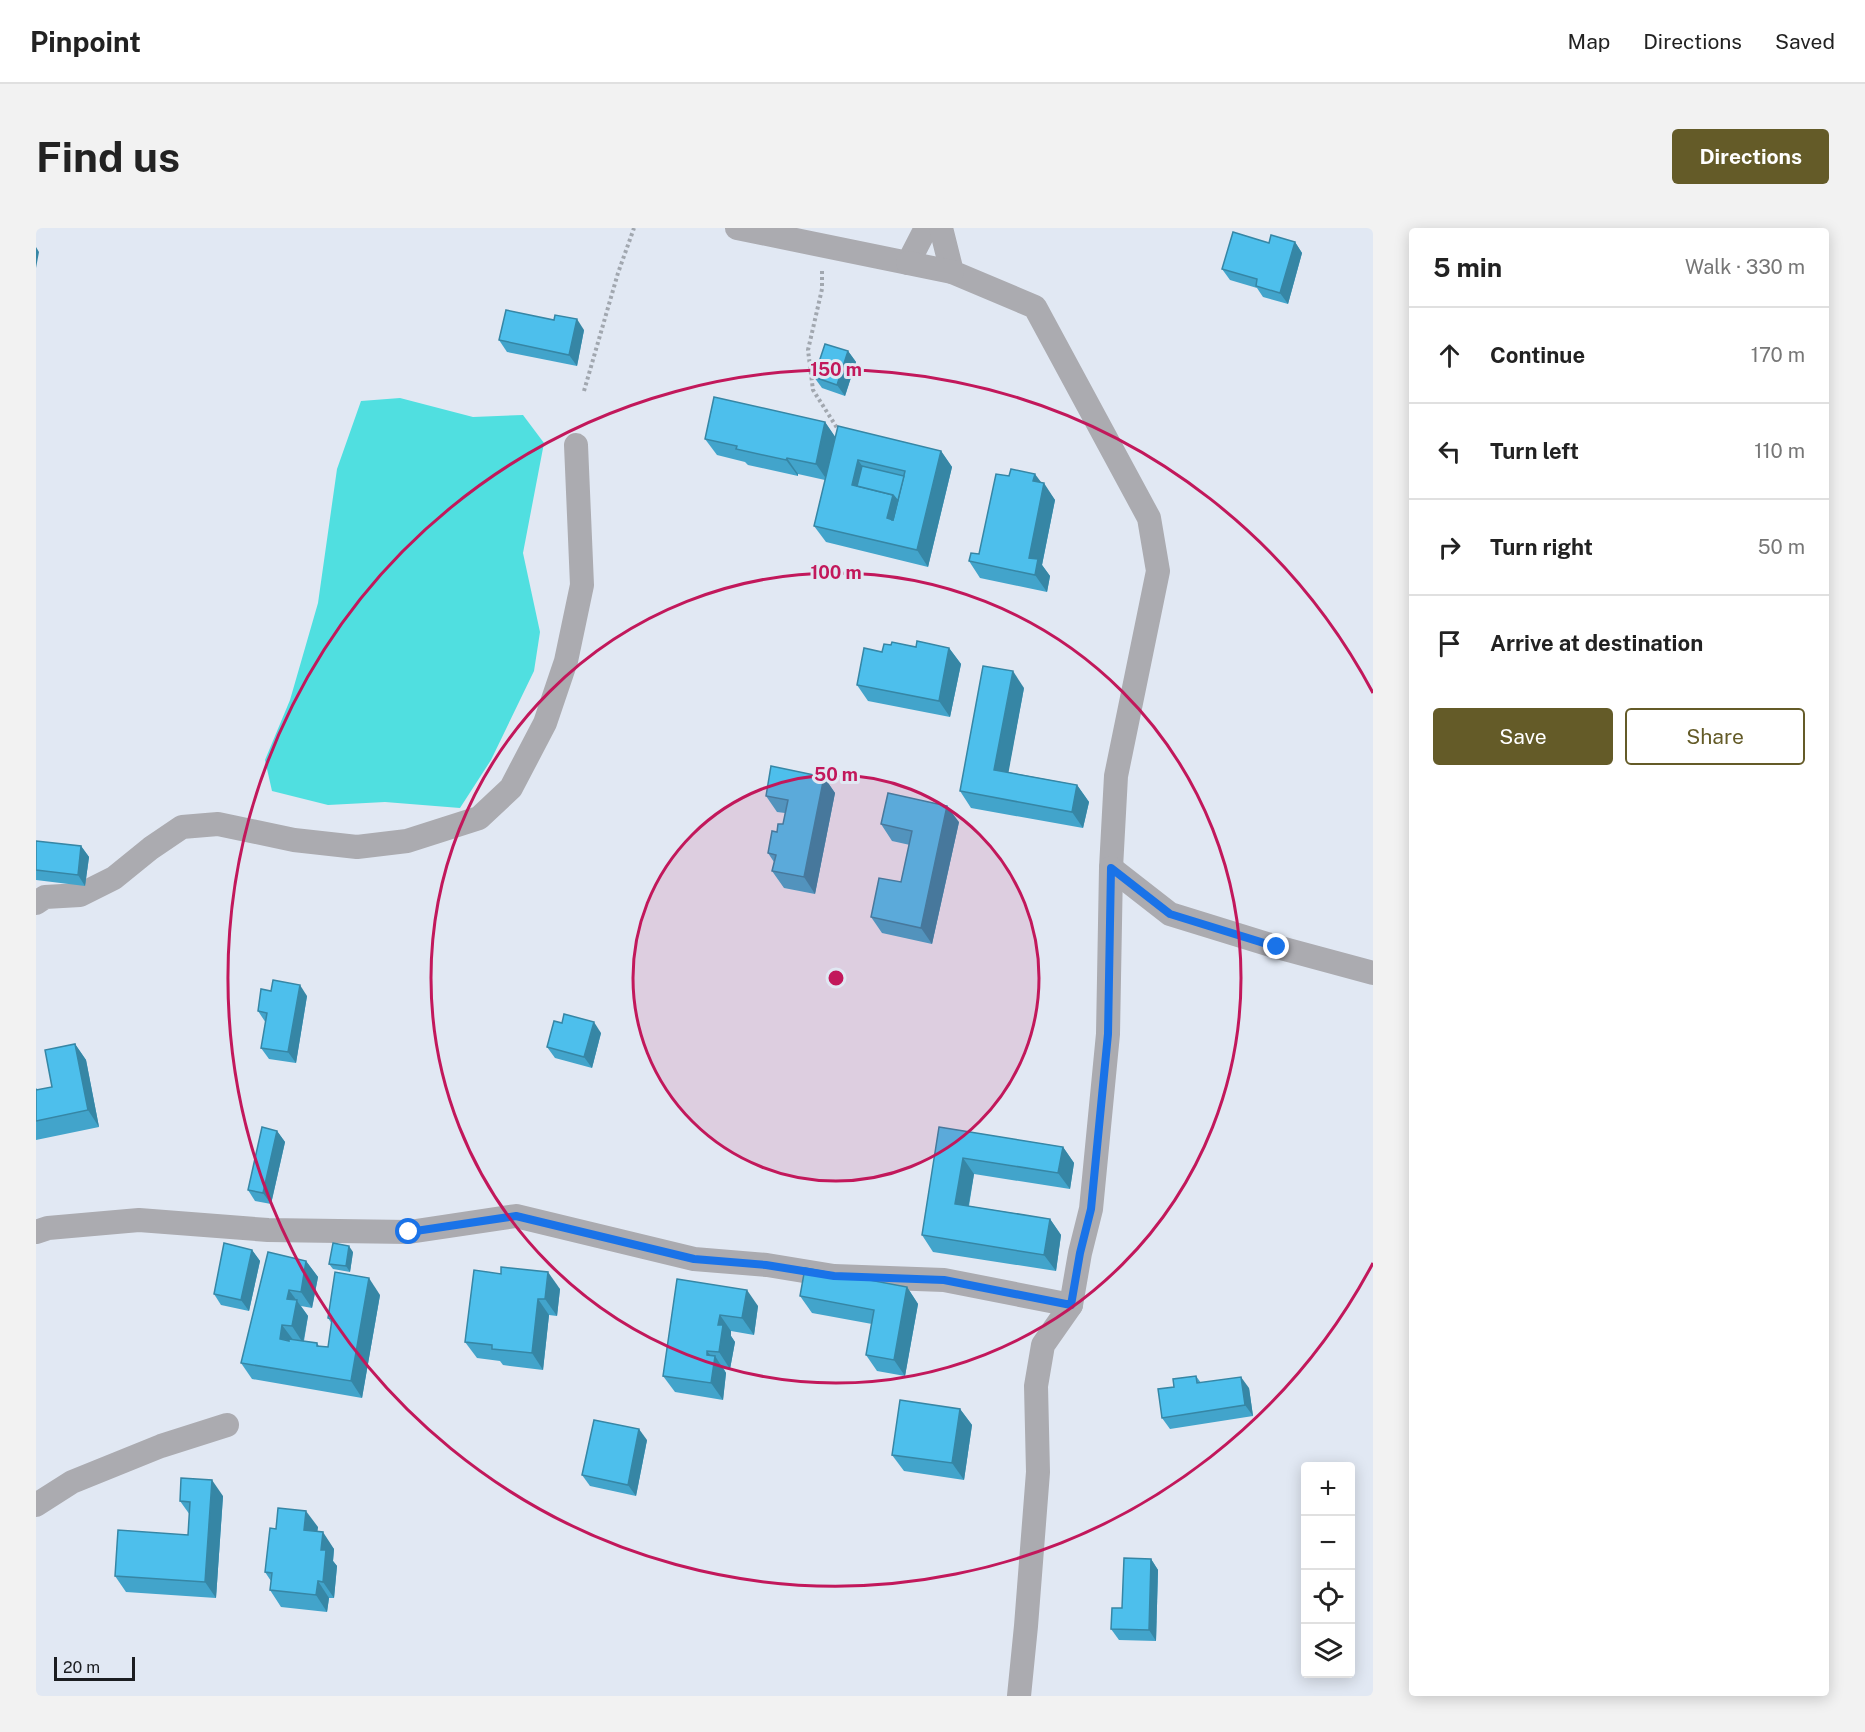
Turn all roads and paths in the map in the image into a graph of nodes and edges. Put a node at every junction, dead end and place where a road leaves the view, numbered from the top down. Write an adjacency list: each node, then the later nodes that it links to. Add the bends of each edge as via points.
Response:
1 (634, 228): 8 (path)
2 (737, 228): 5 (street)
3 (926, 228): 6 (street)
4 (941, 228): 7 (street)
5 (823, 246): 6 (street); 9 (path, via 822,289 808,350 813,390)
6 (908, 264): 7 (street)
7 (952, 272): 11 (street, via 1035,307 1149,518 1158,571 1116,776)
8 (585, 391)
9 (841, 433)
10 (576, 445): 12 (street, via 582,585 566,661 544,723 511,788 480,818 407,841 357,847 294,840 218,824 182,827 114,878 80,895 45,897)
11 (1111, 868): 13 (street, via 1170,914); 15 (street, via 1108,1034 1091,1209)
12 (36, 903)
13 (1373, 973)
14 (36, 1232): 15 (street, via 139,1220 267,1230 409,1232 516,1216 694,1259 834,1276 944,1280)
15 (1071, 1305): 18 (street, via 1043,1345 1036,1386 1038,1472)
16 (227, 1425): 17 (street, via 161,1446 72,1482)
17 (36, 1505)
18 (1019, 1696)

